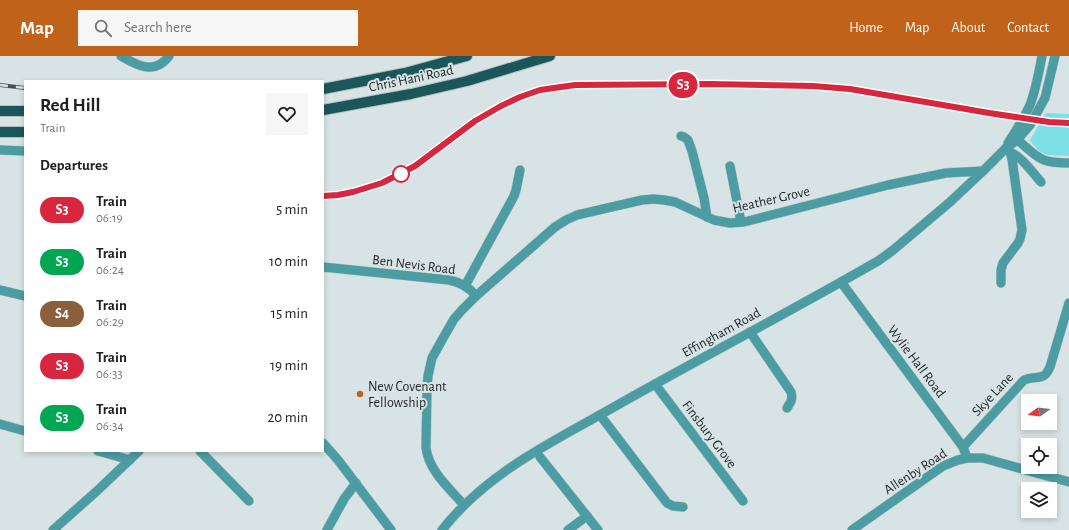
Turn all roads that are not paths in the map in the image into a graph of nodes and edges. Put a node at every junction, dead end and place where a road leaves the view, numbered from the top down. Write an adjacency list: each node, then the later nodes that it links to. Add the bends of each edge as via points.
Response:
1 (121, 56): 2 (street, via 145,67 160,64)
2 (169, 56)
3 (467, 56): 9 (main road, Chris Hani Road, via 405,73)
4 (550, 56): 7 (main road, Chris Hani Road)
5 (1042, 56): 16 (street, Effingham Road, via 1030,104)
6 (1055, 56): 16 (street, Effingham Road, via 1044,98 1030,126)
7 (538, 58): 8 (main road, Chris Hani Road)
8 (526, 59): 10 (main road, Chris Hani Road, via 467,81)
9 (324, 89)
10 (324, 110)
11 (0, 111): 12 (main road)
12 (24, 111)
13 (0, 132): 14 (main road)
14 (24, 132)
15 (681, 136): 25 (street, via 688,140 692,151)
16 (1015, 138): 18 (street, Effingham Road); 20 (street, via 1043,160)
17 (0, 150): 19 (street)
18 (1008, 150): 23 (street, Effingham Road); 24 (street, via 1025,162); 29 (street, via 1015,173 1022,230 1018,243 1003,263)
19 (24, 151)
20 (1069, 163)
21 (730, 166): 26 (street)
22 (520, 170): 30 (street, via 514,196)
23 (983, 171): 26 (street, Heather Grove, via 946,173 893,184); 28 (street, Effingham Road, via 892,251)
24 (1041, 182)
25 (707, 217): 26 (street, Heather Grove, via 730,223); 33 (street, Heather Grove, via 675,202 654,199 578,215 555,227)
26 (741, 222)
27 (324, 266): 30 (street, Ben Nevis Road, via 457,281)
28 (841, 282): 35 (street, Effingham Road); 42 (street, Wylie Hall Road)
29 (1001, 283)
30 (465, 286): 33 (street, Ben Nevis Road)
31 (0, 290): 32 (street)
32 (24, 296)
33 (476, 296): 53 (street, via 454,319 432,358 427,388 427,456 435,471)
34 (1069, 303): 42 (street, Skye Lane, via 1046,374 1043,377 1024,380)
35 (750, 332): 36 (street, Effingham Road); 37 (street, via 792,392 792,402)
36 (655, 384): 38 (street, Effingham Road); 52 (street, Finsbury Grove)
37 (787, 408)
38 (600, 415): 53 (street, Effingham Road, via 516,463); 54 (street, via 667,503)
39 (0, 424): 40 (street)
40 (24, 431)
41 (324, 444): 50 (street)
42 (963, 447): 47 (street, Wylie Hall Road)
43 (102, 452): 48 (street)
44 (138, 452): 48 (street)
45 (201, 452): 51 (street)
46 (540, 457): 55 (street)
47 (967, 458): 49 (street, Allenby Road, via 983,458); 62 (street, Allenby Road, via 943,466)
48 (130, 460): 56 (street)
49 (1069, 482)
50 (356, 483): 57 (street); 58 (street)
51 (250, 501)
52 (743, 501)
53 (464, 505): 59 (street, Effingham Road)
54 (683, 507)
55 (587, 516): 60 (street); 61 (street)
56 (53, 530)
57 (327, 530)
58 (391, 530)
59 (442, 530)
60 (568, 530)
61 (598, 530)
62 (852, 530)

